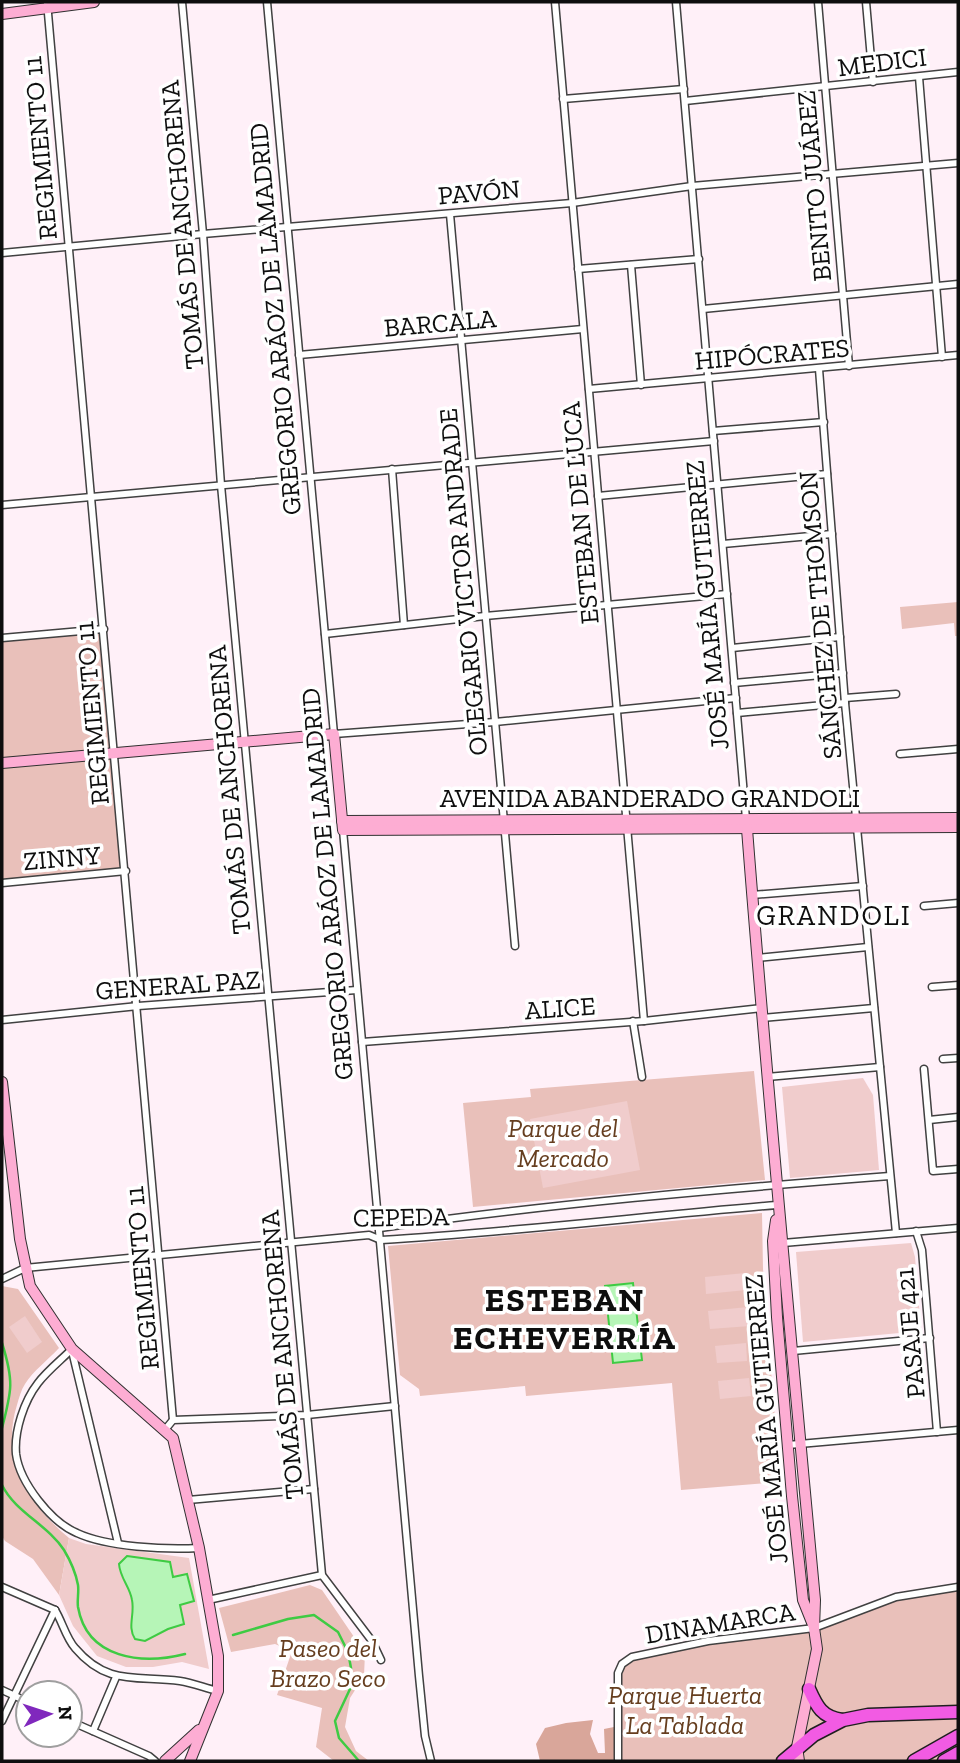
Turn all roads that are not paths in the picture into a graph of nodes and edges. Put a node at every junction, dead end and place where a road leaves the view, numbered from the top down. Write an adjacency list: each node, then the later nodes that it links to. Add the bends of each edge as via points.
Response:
1 (94, 2): 8 (street)
2 (182, 2): 24 (street, TOMÁS DE ANCHORENA)
3 (267, 2): 23 (street, GREGORIO ARÁOZ DE LAMADRID)
4 (555, 2): 15 (street, ESTEBAN DE LUCA)
5 (676, 2): 14 (street, JOSÉ MARÍA GUTIERREZ)
6 (818, 2): 13 (street, BENITO JUÁREZ)
7 (866, 2): 12 (street)
8 (47, 5): 9 (street); 25 (street, REGIMIENTO 11)
9 (2, 14)
10 (958, 72): 11 (street, MEDICI)
11 (919, 77): 12 (street, MEDICI); 18 (street)
12 (873, 82): 13 (street, MEDICI)
13 (825, 88): 16 (street, MEDICI); 19 (street, BENITO JUÁREZ)
14 (684, 89): 15 (street); 16 (street, JOSÉ MARÍA GUTIERREZ)
15 (564, 99): 21 (street, ESTEBAN DE LUCA)
16 (685, 100): 20 (street, JOSÉ MARÍA GUTIERREZ)
17 (958, 163): 18 (street, PAVÓN)
18 (927, 166): 19 (street, PAVÓN); 31 (street)
19 (832, 174): 20 (street, PAVÓN); 32 (street, BENITO JUÁREZ)
20 (692, 186): 21 (street, PAVÓN); 27 (street, JOSÉ MARÍA GUTIERREZ)
21 (572, 203): 22 (street, PAVÓN); 29 (street, ESTEBAN DE LUCA)
22 (450, 214): 23 (street, PAVÓN); 35 (street, OLEGARIO VICTOR ANDRADE)
23 (288, 227): 24 (street, PAVÓN); 36 (street, GREGORIO ARÁOZ DE LAMADRID)
24 (203, 234): 25 (street, PAVÓN); 53 (street, TOMÁS DE ANCHORENA)
25 (68, 247): 26 (street, PAVÓN); 55 (street, REGIMIENTO 11)
26 (2, 253)
27 (699, 259): 28 (street); 33 (street, JOSÉ MARÍA GUTIERREZ)
28 (631, 265): 29 (street); 42 (street)
29 (578, 269): 34 (street, ESTEBAN DE LUCA)
30 (958, 284): 31 (street)
31 (937, 286): 32 (street); 38 (street)
32 (843, 295): 33 (street); 39 (street, BENITO JUÁREZ)
33 (703, 309): 41 (street, JOSÉ MARÍA GUTIERREZ)
34 (583, 330): 35 (street, BARCALA); 43 (street, ESTEBAN DE LUCA)
35 (461, 340): 36 (street, BARCALA); 48 (street, OLEGARIO VICTOR ANDRADE)
36 (299, 355): 51 (street, GREGORIO ARÁOZ DE LAMADRID)
37 (958, 355): 38 (street, HIPÓCRATES)
38 (942, 357): 39 (street, HIPÓCRATES)
39 (849, 366): 40 (street, HIPÓCRATES)
40 (819, 369): 41 (street, HIPÓCRATES); 44 (street, SÁNCHEZ DE THOMSON)
41 (709, 379): 42 (street, HIPÓCRATES); 45 (street, JOSÉ MARÍA GUTIERREZ)
42 (641, 385): 43 (street, HIPÓCRATES)
43 (589, 389): 47 (street, ESTEBAN DE LUCA)
44 (824, 422): 45 (street); 50 (street, SÁNCHEZ DE THOMSON)
45 (713, 431): 46 (street, JOSÉ MARÍA GUTIERREZ)
46 (714, 440): 47 (street); 52 (street, JOSÉ MARÍA GUTIERREZ)
47 (594, 451): 48 (street); 54 (street, ESTEBAN DE LUCA)
48 (472, 462): 49 (street); 61 (street, OLEGARIO VICTOR ANDRADE)
49 (392, 470): 51 (street); 62 (street)
50 (827, 474): 52 (street); 57 (street, SÁNCHEZ DE THOMSON)
51 (310, 477): 53 (street); 64 (street, GREGORIO ARÁOZ DE LAMADRID)
52 (718, 484): 54 (street); 58 (street, JOSÉ MARÍA GUTIERREZ)
53 (221, 485): 55 (street); 77 (street, TOMÁS DE ANCHORENA)
54 (598, 496): 60 (street, ESTEBAN DE LUCA)
55 (92, 499): 56 (street); 63 (street, REGIMIENTO 11)
56 (2, 505)
57 (832, 534): 58 (street); 66 (street, SÁNCHEZ DE THOMSON)
58 (723, 544): 59 (street, JOSÉ MARÍA GUTIERREZ)
59 (727, 594): 60 (street); 67 (street, JOSÉ MARÍA GUTIERREZ)
60 (607, 605): 61 (street); 73 (street, ESTEBAN DE LUCA)
61 (485, 616): 62 (street); 75 (street, OLEGARIO VICTOR ANDRADE)
62 (404, 625): 64 (street)
63 (104, 629): 65 (street); 79 (street, REGIMIENTO 11)
64 (325, 634): 76 (street, GREGORIO ARÁOZ DE LAMADRID)
65 (2, 638)
66 (840, 638): 67 (street); 68 (street, SÁNCHEZ DE THOMSON)
67 (732, 648): 69 (street, JOSÉ MARÍA GUTIERREZ)
68 (843, 673): 69 (street); 72 (street, SÁNCHEZ DE THOMSON)
69 (734, 683): 71 (street, JOSÉ MARÍA GUTIERREZ)
70 (895, 694): 72 (street)
71 (736, 698): 73 (street); 74 (street, JOSÉ MARÍA GUTIERREZ)
72 (845, 701): 74 (street); 84 (street, SÁNCHEZ DE THOMSON)
73 (617, 709): 75 (street); 83 (street, ESTEBAN DE LUCA)
74 (737, 713): 86 (street, JOSÉ MARÍA GUTIERREZ)
75 (495, 722): 76 (street); 85 (street, OLEGARIO VICTOR ANDRADE)
76 (334, 734): 77 (street); 87 (street, GREGORIO ARÁOZ DE LAMADRID)
77 (244, 742): 79 (street); 101 (street, TOMÁS DE ANCHORENA)
78 (958, 749): 80 (street)
79 (115, 752): 81 (street); 89 (street, REGIMIENTO 11)
80 (900, 754)
81 (2, 763)
82 (958, 818): 84 (street, AVENIDA ABANDERADO GRANDOLI)
83 (627, 823): 85 (street, AVENIDA ABANDERADO GRANDOLI); 86 (street, AVENIDA ABANDERADO GRANDOLI); 107 (street, ESTEBAN DE LUCA)
84 (857, 823): 86 (street, AVENIDA ABANDERADO GRANDOLI); 88 (street, AVENIDA ABANDERADO GRANDOLI); 91 (street, SÁNCHEZ DE THOMSON)
85 (504, 824): 87 (street, AVENIDA ABANDERADO GRANDOLI); 95 (street, OLEGARIO VICTOR ANDRADE)
86 (746, 824): 92 (street, JOSÉ MARÍA GUTIERREZ)
87 (342, 825): 100 (street, GREGORIO ARÁOZ DE LAMADRID)
88 (958, 827)
89 (126, 872): 90 (street, ZINNY); 102 (street, REGIMIENTO 11)
90 (2, 883)
91 (863, 886): 92 (street); 96 (street, SÁNCHEZ DE THOMSON)
92 (752, 895): 97 (street, JOSÉ MARÍA GUTIERREZ)
93 (958, 904): 94 (street)
94 (924, 906)
95 (515, 946)
96 (869, 947): 97 (street); 103 (street, SÁNCHEZ DE THOMSON)
97 (757, 958): 104 (street, JOSÉ MARÍA GUTIERREZ)
98 (958, 985): 99 (street)
99 (932, 987)
100 (357, 990): 101 (street, GENERAL PAZ); 108 (street, GREGORIO ARÁOZ DE LAMADRID)
101 (268, 997): 102 (street, GENERAL PAZ); 128 (street, TOMÁS DE ANCHORENA)
102 (138, 1006): 105 (street, GENERAL PAZ); 130 (street, REGIMIENTO 11)
103 (874, 1008): 104 (street, ALICE); 111 (street, SÁNCHEZ DE THOMSON)
104 (762, 1013): 107 (street, ALICE); 114 (street, JOSÉ MARÍA GUTIERREZ)
105 (2, 1020)
106 (633, 1021): 107 (street, ALICE); 108 (street, ALICE); 113 (street)
107 (644, 1021)
108 (362, 1042): 123 (street, GREGORIO ARÁOZ DE LAMADRID)
109 (958, 1058): 110 (street)
110 (943, 1059)
111 (880, 1067): 114 (street); 120 (street, SÁNCHEZ DE THOMSON)
112 (924, 1069): 117 (street)
113 (642, 1077)
114 (767, 1077): 121 (street, JOSÉ MARÍA GUTIERREZ)
115 (2, 1082): 118 (street)
116 (958, 1117): 117 (street)
117 (929, 1120): 119 (street, via 933,1171)
118 (4, 1142): 131 (street)
119 (958, 1169)
120 (890, 1176): 121 (street, CEPEDA); 126 (street, SÁNCHEZ DE THOMSON)
121 (776, 1185): 122 (street, JOSÉ MARÍA GUTIERREZ); 123 (street, CEPEDA, via 633,1197)
122 (777, 1205): 127 (street, CEPEDA); 129 (street, JOSÉ MARÍA GUTIERREZ); 143 (street, JOSÉ MARÍA GUTIERREZ, via 773,1241)
123 (380, 1228): 127 (street, GREGORIO ARÁOZ DE LAMADRID)
124 (958, 1228): 125 (street)
125 (916, 1231): 126 (street); 133 (street, PASAJE 421)
126 (896, 1233): 129 (street)
127 (381, 1240): 128 (street, CEPEDA, via 369,1235); 136 (street, GREGORIO ARÁOZ DE LAMADRID)
128 (291, 1242): 130 (street, CEPEDA); 137 (street, TOMÁS DE ANCHORENA)
129 (783, 1243): 135 (street, JOSÉ MARÍA GUTIERREZ)
130 (159, 1255): 131 (street, CEPEDA); 138 (street, REGIMIENTO 11)
131 (25, 1268): 132 (street); 134 (street, via 30,1286)
132 (2, 1279)
133 (930, 1338): 135 (street); 141 (street, PASAJE 421)
134 (72, 1349): 140 (street); 146 (street); 146 (street, via 38,1383 25,1405 16,1455 25,1480 57,1522 92,1539)
135 (793, 1351): 142 (street, JOSÉ MARÍA GUTIERREZ)
136 (395, 1406): 137 (street); 174 (street, GREGORIO ARÁOZ DE LAMADRID)
137 (307, 1415): 138 (street); 144 (street, TOMÁS DE ANCHORENA)
138 (173, 1420): 140 (street)
139 (958, 1430): 141 (street)
140 (164, 1432): 145 (street, via 173,1438)
141 (937, 1432): 142 (street)
142 (801, 1444): 143 (street); 153 (street, JOSÉ MARÍA GUTIERREZ, via 816,1600)
143 (788, 1445): 153 (street, JOSÉ MARÍA GUTIERREZ, via 803,1600)
144 (314, 1489): 145 (street); 148 (street, TOMÁS DE ANCHORENA)
145 (188, 1500): 147 (street)
146 (118, 1543): 147 (street)
147 (199, 1548): 151 (street)
148 (323, 1575): 151 (street); 154 (street)
149 (2, 1587): 152 (street)
150 (958, 1587): 153 (street, DINAMARCA, via 896,1597)
151 (208, 1601): 158 (street, via 218,1656)
152 (55, 1610): 155 (street, via 73,1646 92,1665); 159 (street)
153 (814, 1628): 156 (street, JOSÉ MARÍA GUTIERREZ, via 817,1649); 175 (street, DINAMARCA, via 708,1641 632,1657 618,1674)
154 (381, 1660)
155 (116, 1676): 158 (street, via 180,1681); 165 (street)
156 (809, 1689): 161 (highway, via 817,1707 828,1717); 167 (street, JOSÉ MARÍA GUTIERREZ)
157 (2, 1690): 159 (street)
158 (218, 1691): 163 (street)
159 (13, 1695): 162 (street)
160 (958, 1712): 161 (highway)
161 (843, 1720): 167 (highway)
162 (2, 1721)
163 (204, 1724): 168 (street); 173 (street)
164 (84, 1727): 165 (street)
165 (93, 1731): 170 (street)
166 (958, 1736): 178 (highway)
167 (797, 1747): 176 (highway); 177 (street, JOSÉ MARÍA GUTIERREZ)
168 (177, 1752): 171 (street); 173 (street)
169 (958, 1753): 179 (highway)
170 (149, 1756): 171 (street); 172 (street)
171 (166, 1759)
172 (155, 1761)
173 (190, 1761)
174 (431, 1761)
175 (618, 1761)
176 (783, 1761)
177 (799, 1761)
178 (914, 1761)
179 (944, 1761)

